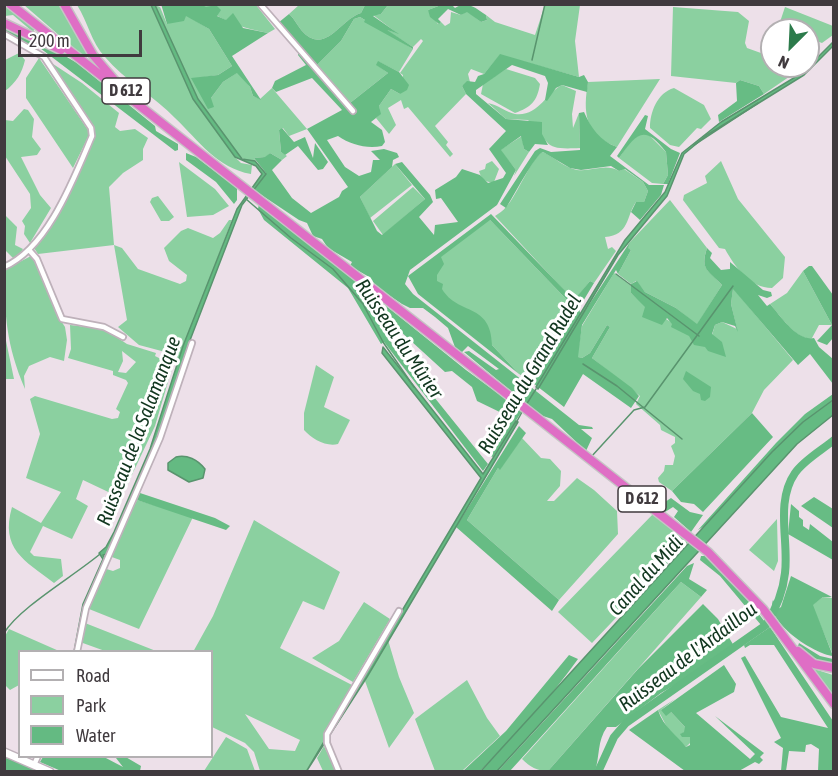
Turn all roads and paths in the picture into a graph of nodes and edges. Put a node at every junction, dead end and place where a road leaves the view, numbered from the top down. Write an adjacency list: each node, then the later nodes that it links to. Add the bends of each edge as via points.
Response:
1 (10, 4): 6 (highway, D 612)
2 (64, 4): 8 (highway, D 612, via 100,65)
3 (260, 4): 7 (street)
4 (4, 22): 6 (highway, D 612, via 66,53)
5 (4, 34): 9 (street, via 44,57 92,136 64,198)
6 (137, 105): 8 (highway, D 612)
7 (353, 111)
8 (162, 123): 14 (highway, D 612, via 685,533 736,580)
9 (30, 250): 10 (street); 11 (street, via 62,319 104,327)
10 (4, 267)
11 (123, 337)
12 (192, 344): 15 (street, via 160,438 86,608)
13 (399, 611): 22 (street, via 327,740)
14 (773, 622): 16 (highway, D 612, via 803,657); 17 (highway, D 612); 17 (highway, D 612)
15 (77, 650)
16 (834, 668)
17 (834, 708)
18 (4, 752): 20 (main road)
19 (37, 758): 20 (street)
20 (34, 765): 21 (main road)
21 (50, 771)
22 (339, 771)

